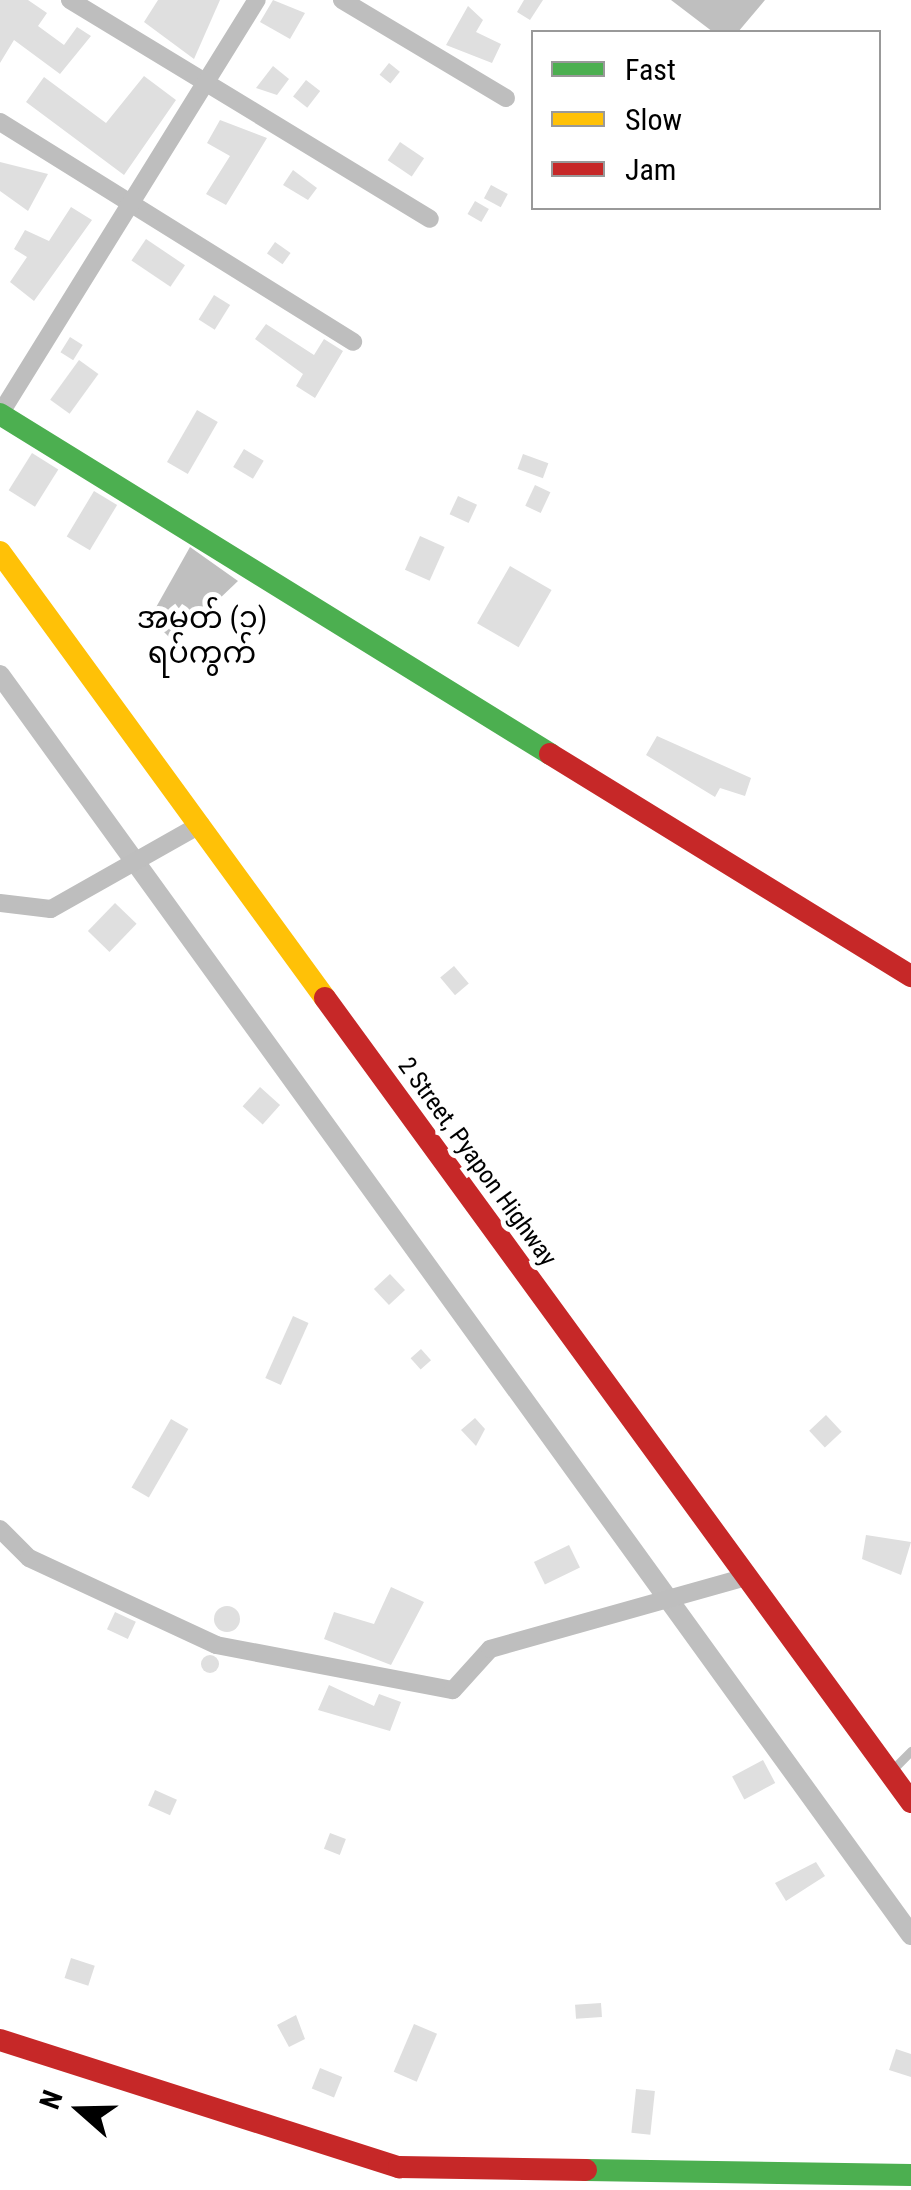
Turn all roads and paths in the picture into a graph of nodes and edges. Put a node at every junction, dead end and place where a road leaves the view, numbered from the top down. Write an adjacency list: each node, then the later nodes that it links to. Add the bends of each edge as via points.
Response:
1 (70, 0): 4 (street)
2 (257, 0): 4 (street)
3 (342, 0): 5 (street)
4 (206, 82): 7 (street); 8 (street)
5 (506, 98)
6 (0, 122): 7 (street)
7 (130, 204): 9 (street); 10 (street)
8 (430, 219)
9 (353, 342)
10 (0, 414): 14 (street)
11 (0, 552): 12 (street, 2 Street, Pyapon Highway)
12 (200, 824): 13 (street, via 52,908); 16 (street, 2 Street, Pyapon Highway)
13 (0, 903)
14 (911, 976)
15 (0, 1529): 16 (street, via 30,1558 216,1645 453,1690 490,1649)
16 (742, 1578): 18 (street, 2 Street, Pyapon Highway)
17 (911, 1751): 18 (lane)
18 (889, 1772): 19 (street, 2 Street, Pyapon Highway)
19 (911, 1802)
20 (0, 2040): 21 (street, via 399,2167)
21 (911, 2175)

